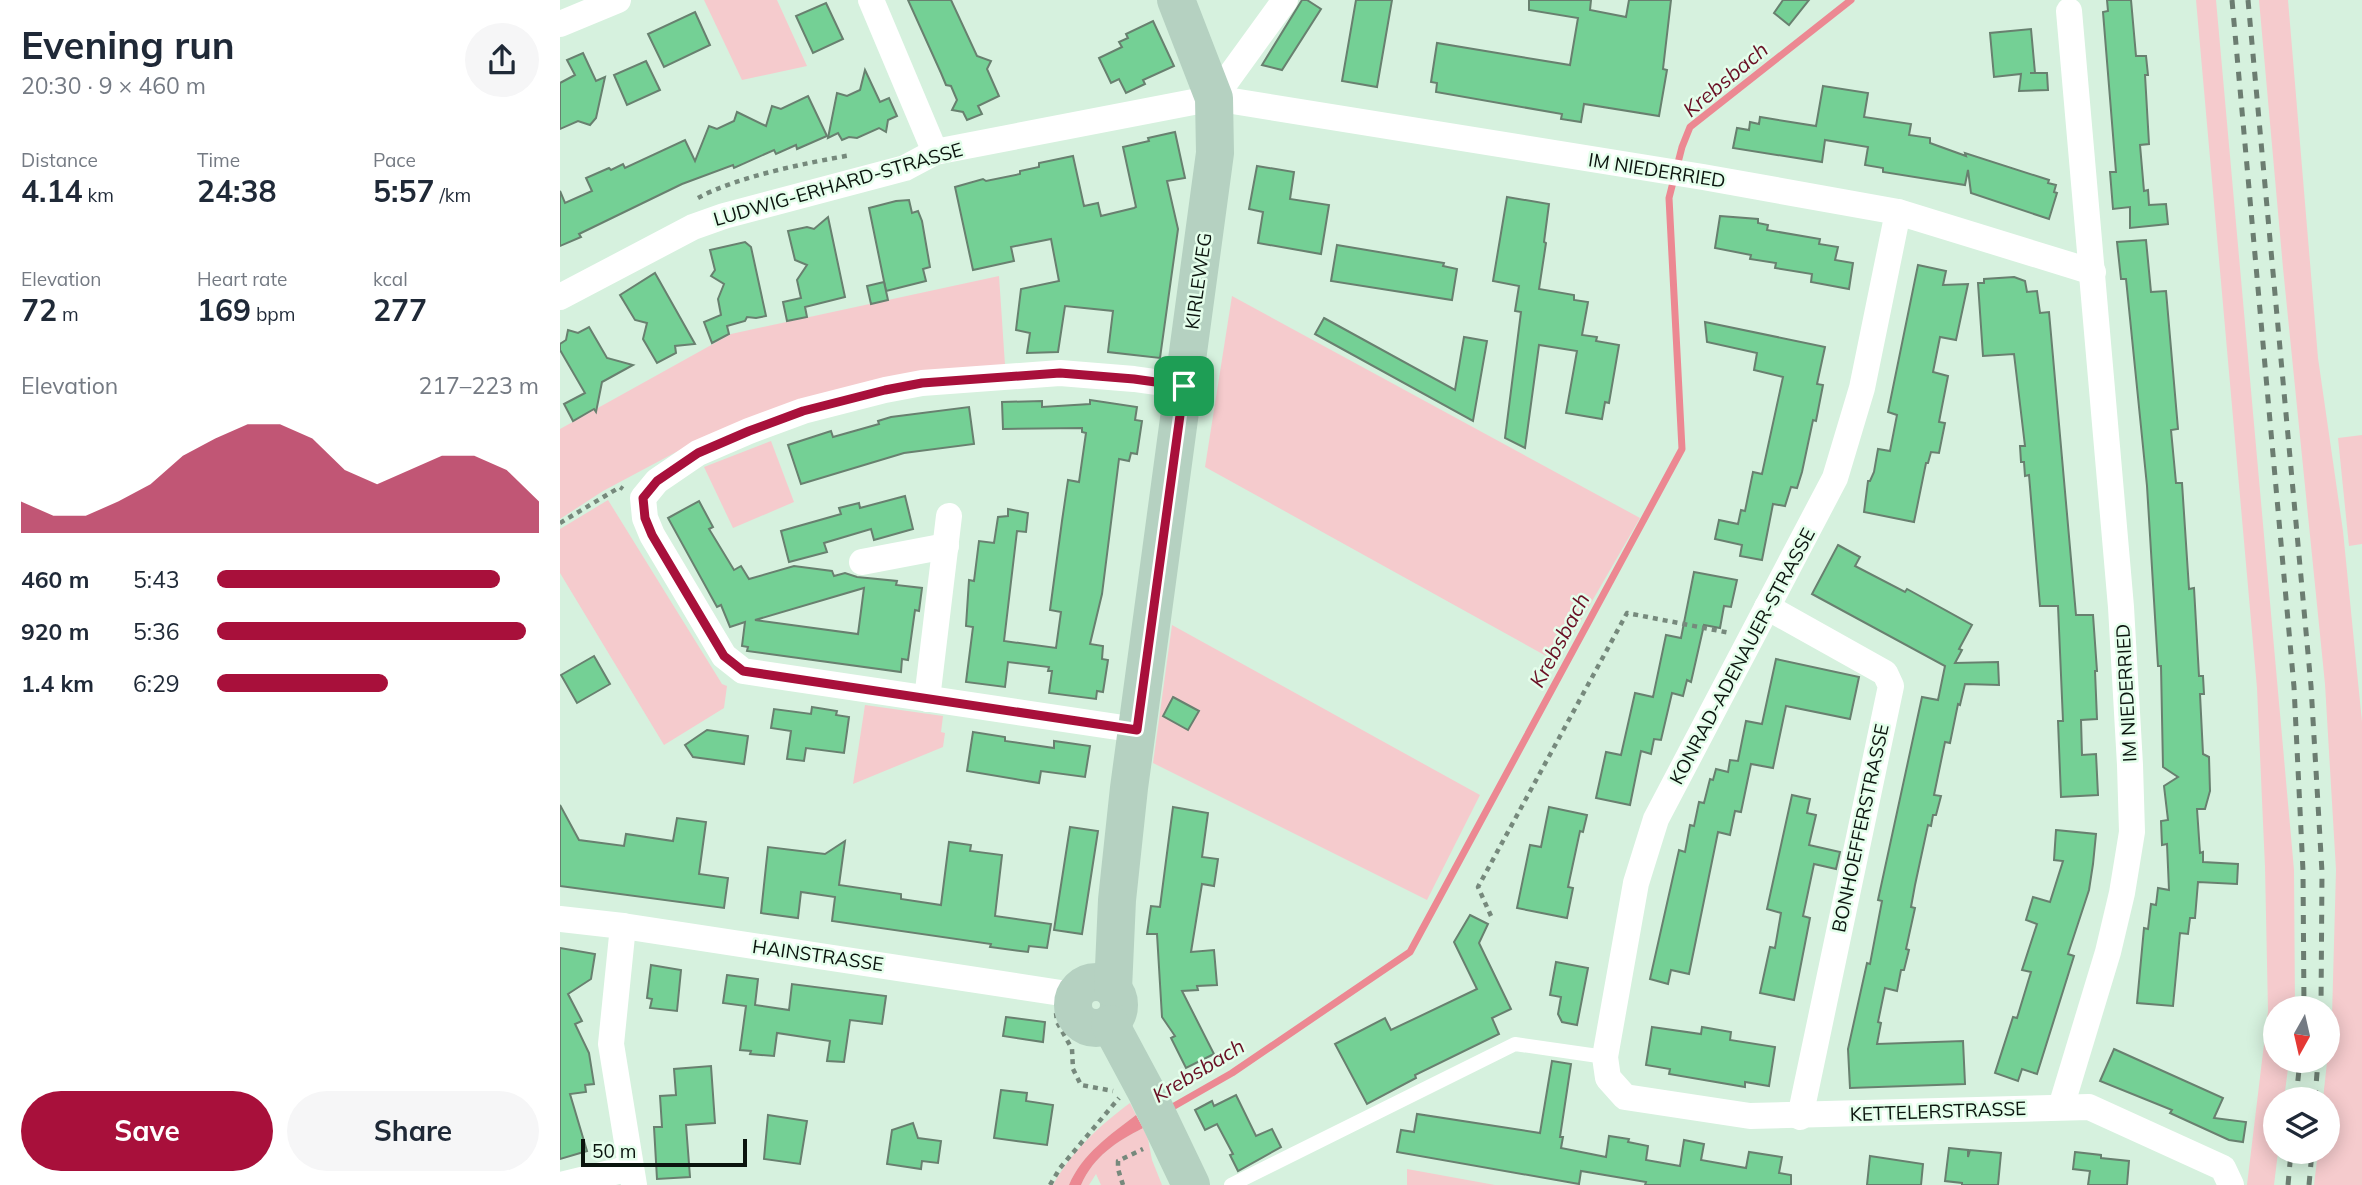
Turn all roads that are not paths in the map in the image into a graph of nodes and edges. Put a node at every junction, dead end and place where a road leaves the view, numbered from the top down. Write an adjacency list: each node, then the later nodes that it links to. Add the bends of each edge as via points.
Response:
1 (618, 0): 6 (street)
2 (871, 0): 8 (street)
3 (1176, 0): 7 (street, KIRLEWEG)
4 (1285, 0): 7 (street)
5 (2069, 11): 10 (street, IM NIEDERRIED)
6 (560, 24)
7 (1214, 98): 8 (street, LUDWIG-ERHARD-STRASSE); 9 (street, IM NIEDERRIED); 12 (street, KIRLEWEG, via 1215,153)
8 (935, 152): 11 (street, LUDWIG-ERHARD-STRASSE, via 905,168 693,227)
9 (1898, 212): 10 (street, IM NIEDERRIED); 16 (street, KONRAD-ADENAUER-STRASSE, via 1862,388 1835,478)
10 (2092, 272): 23 (street, IM NIEDERRIED, via 2121,607 2132,832 2108,952)
11 (560, 297)
12 (1184, 386): 17 (street, via 1060,373 885,390 803,411 698,453 657,481 643,498 652,535 724,656 743,671); 18 (street, KIRLEWEG)
13 (949, 516): 14 (street)
14 (946, 546): 15 (street); 17 (street)
15 (862, 562)
16 (1768, 607): 22 (street, KONRAD-ADENAUER-STRASSE, via 1656,819 1636,883); 24 (street, BONHOEFFERSTRASSE, via 1885,673 1891,686)
17 (927, 699): 18 (street)
18 (1137, 730): 21 (street, KIRLEWEG, via 1116,900)
19 (560, 919): 20 (street, HAINSTRASSE)
20 (623, 926): 21 (street, HAINSTRASSE); 25 (street, via 611,1044)
21 (1087, 996): 28 (street, via 1128,1097 1167,1133)
22 (1605, 1057): 24 (street, KETTELERSTRASSE, via 1608,1078 1625,1097 1749,1116); 29 (lane, via 1516,1044)
23 (2061, 1107): 24 (street, KETTELERSTRASSE); 26 (street, KETTELERSTRASSE, via 2089,1107 2223,1168)
24 (1800, 1117)
25 (633, 1176): 27 (street)
26 (2231, 1184)
27 (560, 1185)
28 (1191, 1185)
29 (1231, 1185)

